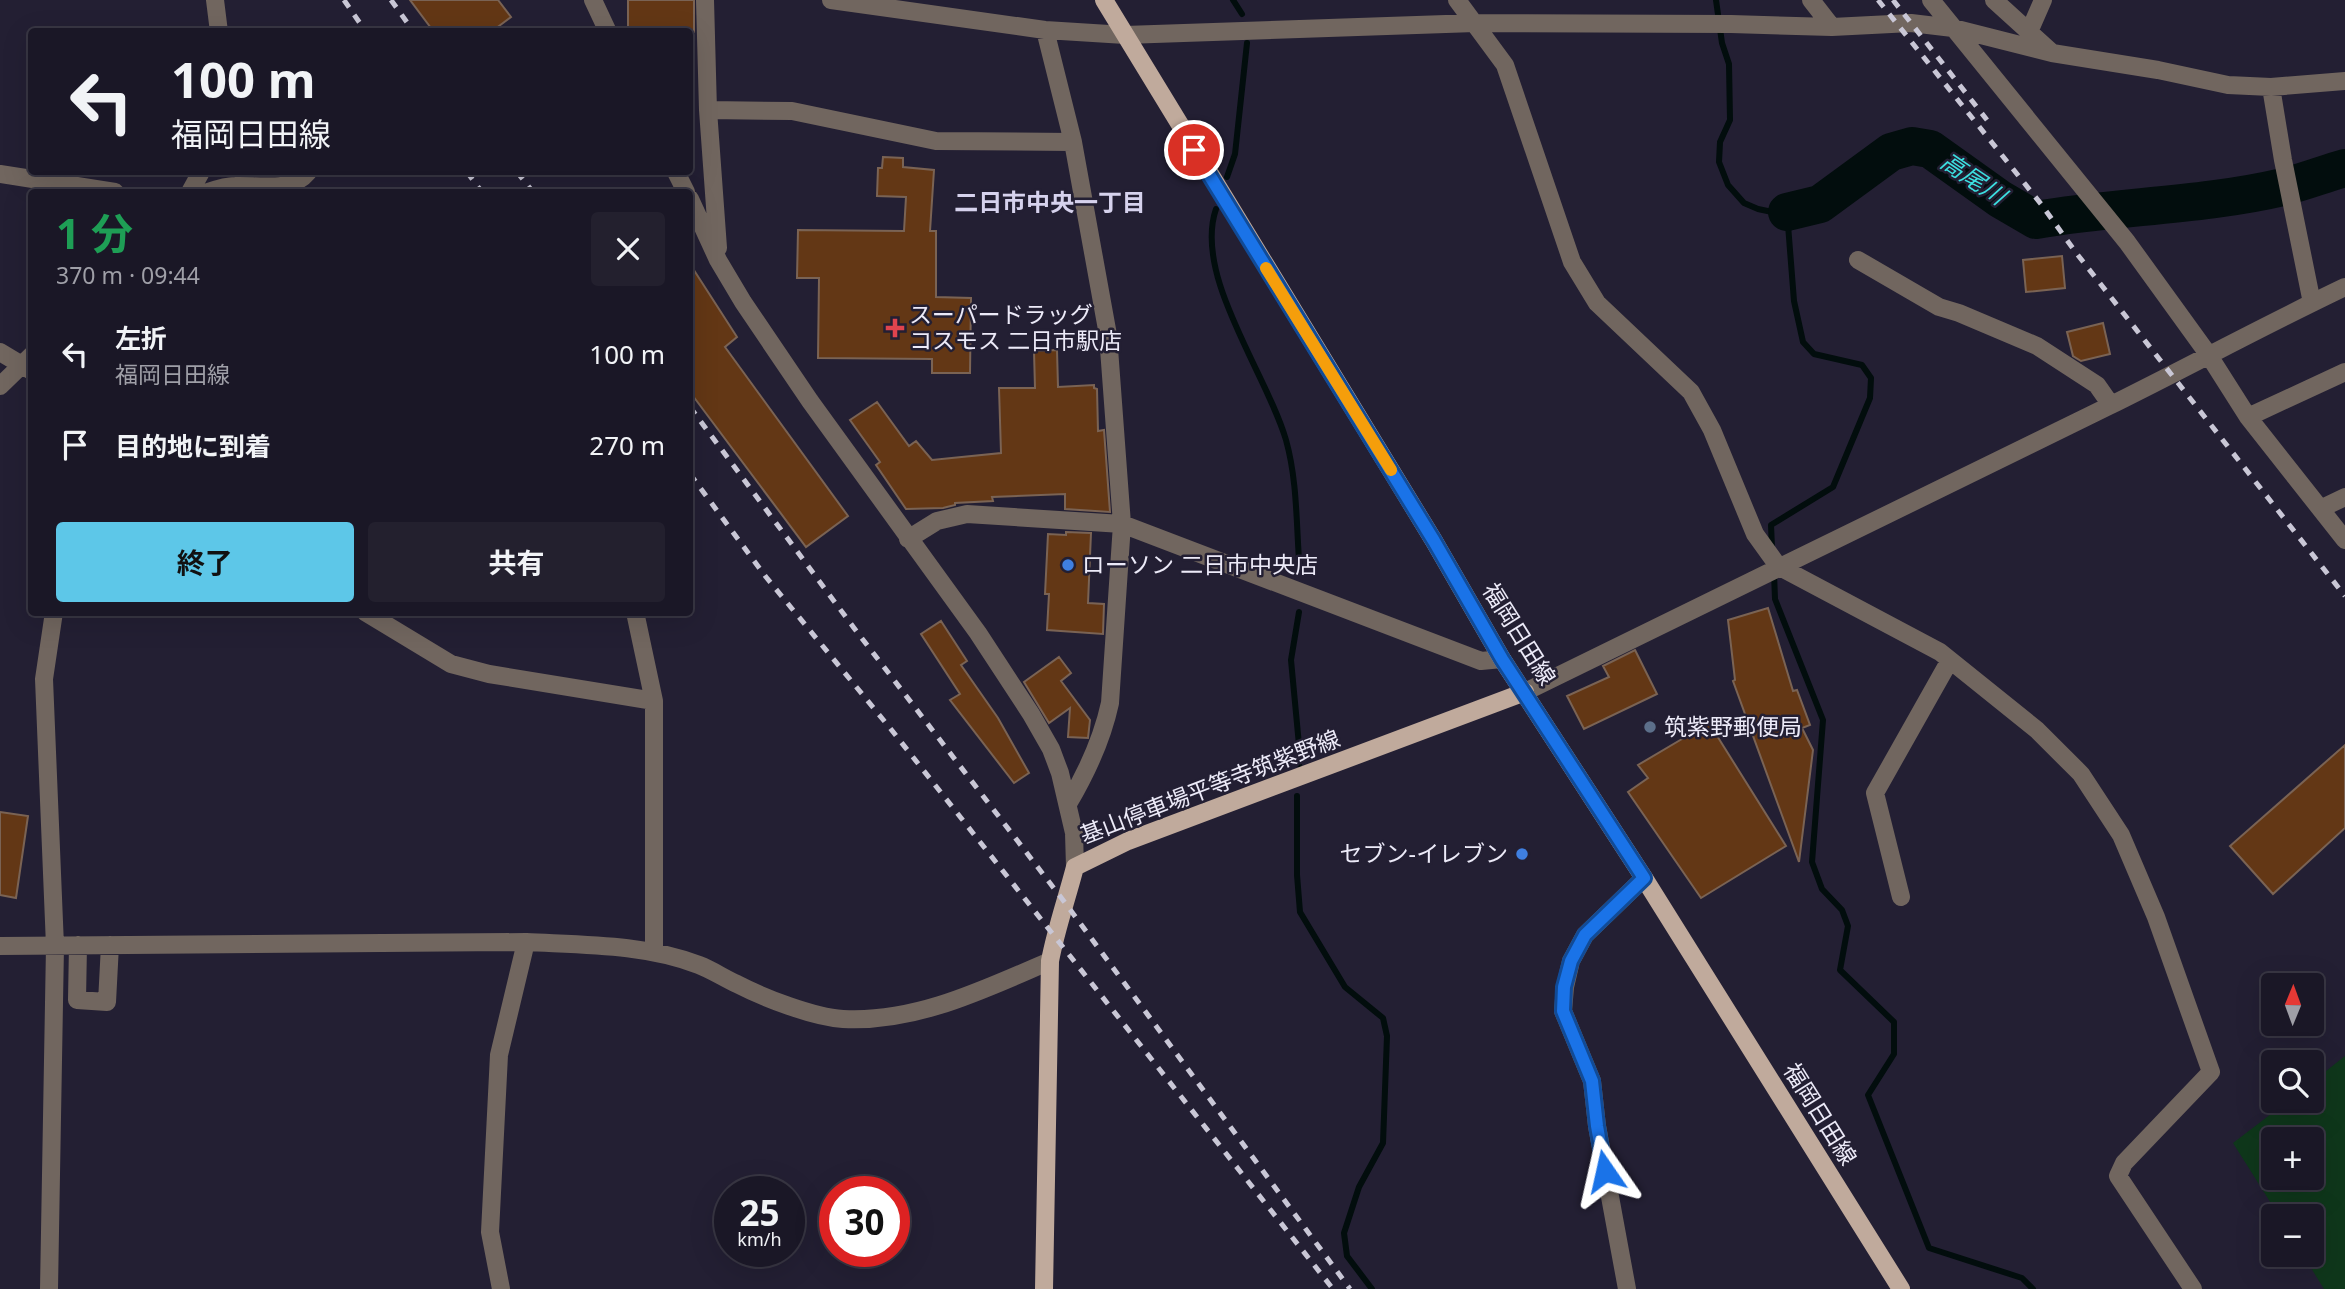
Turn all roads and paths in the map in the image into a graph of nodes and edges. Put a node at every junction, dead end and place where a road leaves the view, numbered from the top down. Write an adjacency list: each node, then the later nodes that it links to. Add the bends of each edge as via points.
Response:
1 (215, 0): 13 (street)
2 (593, 0): 14 (street)
3 (705, 0): 22 (street)
4 (831, 0): 16 (street)
5 (1104, 0): 18 (main road, 福岡日田線)
6 (1457, 0): 11 (street)
7 (1811, 0): 12 (street)
8 (1931, 0): 15 (street)
9 (1994, 0): 17 (street)
10 (2043, 0): 17 (street)
11 (1475, 23): 12 (street); 18 (street); 45 (street, via 1505,65 1572,262 1597,303 1691,393 1712,430 1755,534)
12 (1832, 27): 15 (street, via 1911,23)
13 (218, 28)
14 (606, 28)
15 (1953, 28): 19 (street); 34 (street, via 2127,242)
16 (1045, 30): 18 (street); 23 (street)
17 (2029, 32): 19 (street)
18 (1125, 35): 49 (main road, 福岡日田線)
19 (2052, 53): 21 (street, via 2228,85)
20 (2345, 81): 21 (street)
21 (2271, 87): 32 (street)
22 (708, 110): 23 (street, via 792,111 936,141); 29 (street)
23 (1073, 142): 42 (street, via 1108,335)
24 (0, 174): 26 (street)
25 (305, 175): 27 (street, via 278,187)
26 (96, 189)
27 (220, 189)
28 (693, 206): 29 (street)
29 (718, 260): 43 (street)
30 (1858, 260): 38 (street, via 1939,307 2037,346 2097,385)
31 (2345, 287): 32 (street)
32 (2312, 303): 34 (street)
33 (0, 352): 35 (street)
34 (2208, 354): 38 (street); 39 (street)
35 (28, 363): 37 (street)
36 (2345, 372): 39 (street)
37 (0, 386)
38 (2111, 405): 45 (street)
39 (2248, 417): 41 (street)
40 (2345, 497): 41 (street)
41 (2322, 508): 44 (street)
42 (1122, 524): 43 (street, via 967,514 937,521); 49 (street, via 1481,661); 53 (street, via 1110,703 1089,769)
43 (908, 539): 53 (street, via 1031,714 1051,749)
44 (2345, 540)
45 (1778, 566): 50 (street); 51 (street)
46 (53, 616): 61 (street, via 44,679)
47 (372, 616): 52 (street, via 451,664)
48 (636, 616): 52 (street)
49 (1502, 659): 51 (main road, 福岡日田線)
50 (1950, 660): 56 (street, via 1875,793); 69 (street, via 2037,730 2081,774 2121,835 2156,917 2211,1072 2124,1163 2118,1176)
51 (1525, 692): 54 (main road, 基山停車場平等寺筑紫野線, via 1128,841); 55 (main road, 福岡日田線)
52 (654, 701): 62 (street)
53 (1068, 804): 54 (street)
54 (1075, 867): 63 (main road, 基山停車場平等寺筑紫野線)
55 (1644, 878): 67 (street, via 1585,935 1571,961 1563,1011 1592,1081); 68 (main road, 福岡日田線)
56 (1901, 897)
57 (526, 942): 59 (street); 62 (street); 65 (street, via 499,1055 490,1232)
58 (78, 945): 59 (street); 59 (street, via 77,1000 107,1002); 61 (street)
59 (110, 945)
60 (0, 946): 61 (street)
61 (55, 946): 64 (street)
62 (654, 952): 63 (street, via 700,965 794,1007 841,1019 923,1011)
63 (1050, 961): 66 (main road, 基山停車場平等寺筑紫野線)
64 (49, 1289)
65 (501, 1289)
66 (1044, 1289)
67 (1627, 1289)
68 (1901, 1289)
69 (2193, 1289)

